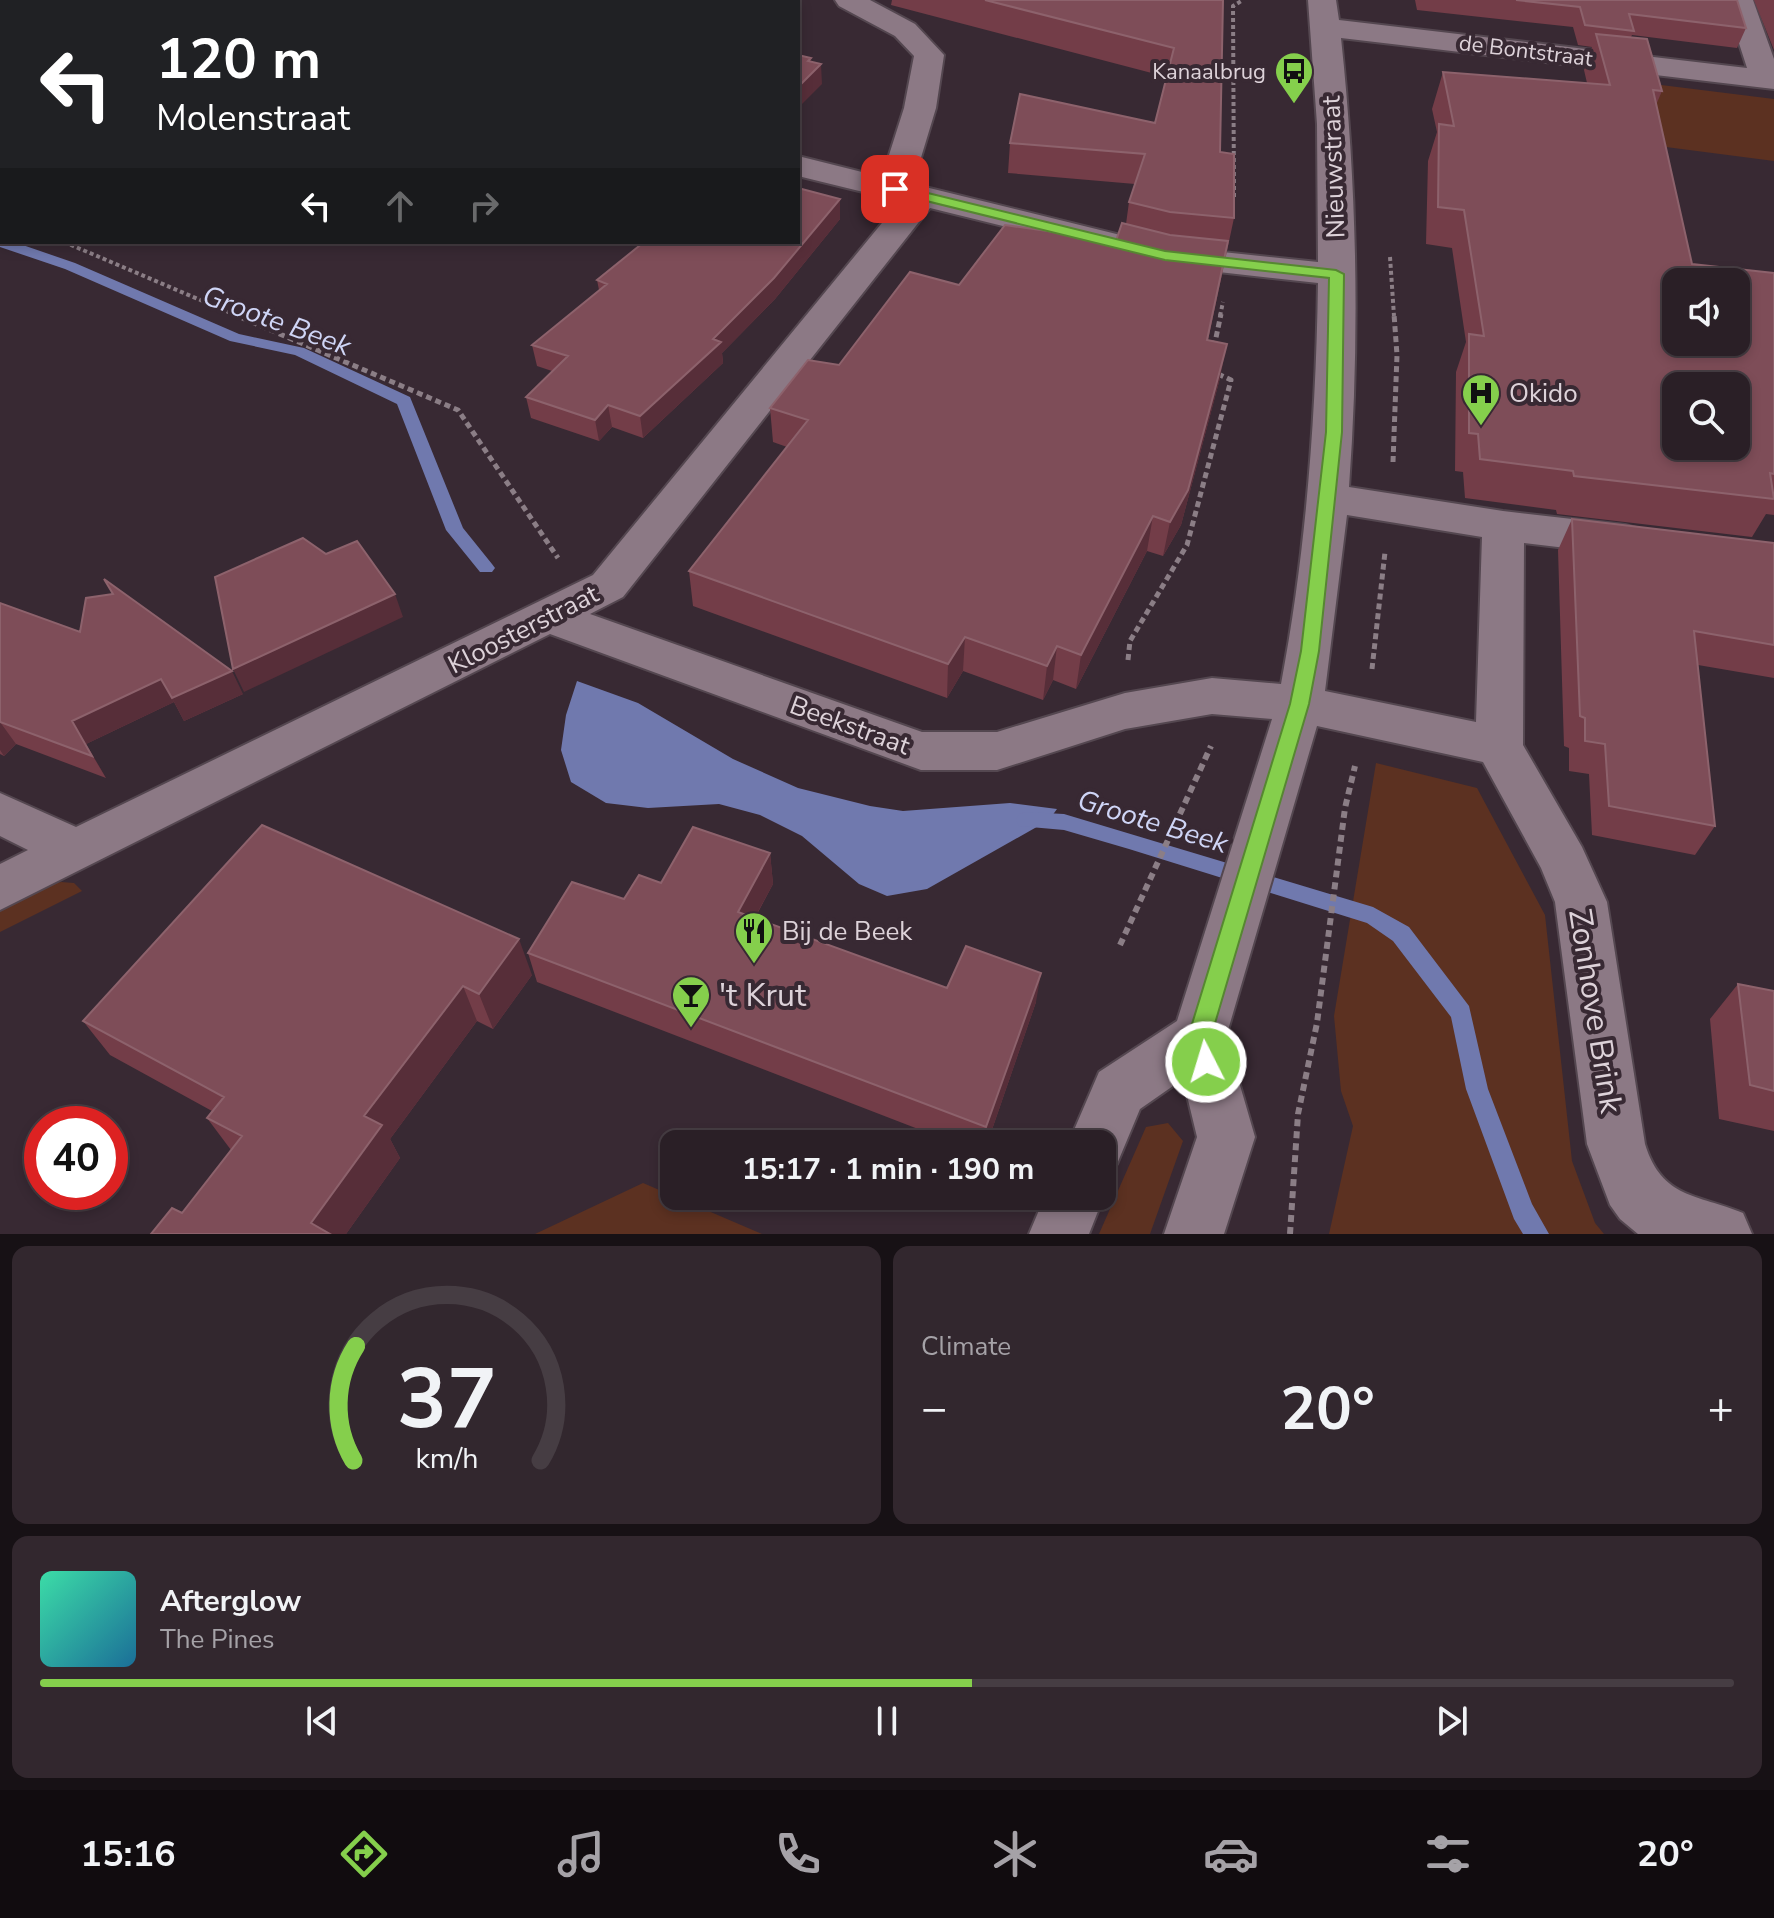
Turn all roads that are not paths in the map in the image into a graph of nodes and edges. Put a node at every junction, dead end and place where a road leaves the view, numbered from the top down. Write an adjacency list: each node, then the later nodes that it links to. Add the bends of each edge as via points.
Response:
1 (849, 0): 6 (street, via 905,30 929,55)
2 (1739, 0): 4 (street)
3 (1324, 14): 4 (street, de Bontstraat); 7 (street, Nieuwstraat)
4 (1770, 80)
5 (800, 166): 6 (street)
6 (909, 192): 7 (street, via 1165,256); 11 (street, Kloosterstraat, via 608,586)
7 (1336, 274): 8 (street, Nieuwstraat, via 1334,432)
8 (1327, 498): 9 (street); 12 (street, Nieuwstraat)
9 (1503, 526): 10 (street); 13 (street)
10 (1669, 546)
11 (568, 608): 12 (street, Beekstraat, via 921,751 997,751 1125,711 1212,696); 15 (street, Kloosterstraat)
12 (1300, 704): 13 (street); 17 (street, Nieuwstraat)
13 (1499, 746): 22 (street, Zonhove Brink, via 1581,902 1624,1178 1644,1203 1669,1221)
14 (0, 813): 15 (street)
15 (75, 850): 16 (street, Kloosterstraat)
16 (0, 888)
17 (1199, 1037): 18 (street, via 1119,1091); 21 (street, via 1226,1137)
18 (1103, 1130)
19 (1069, 1210): 20 (street)
20 (1059, 1234)
21 (1194, 1234)
22 (1722, 1234)

